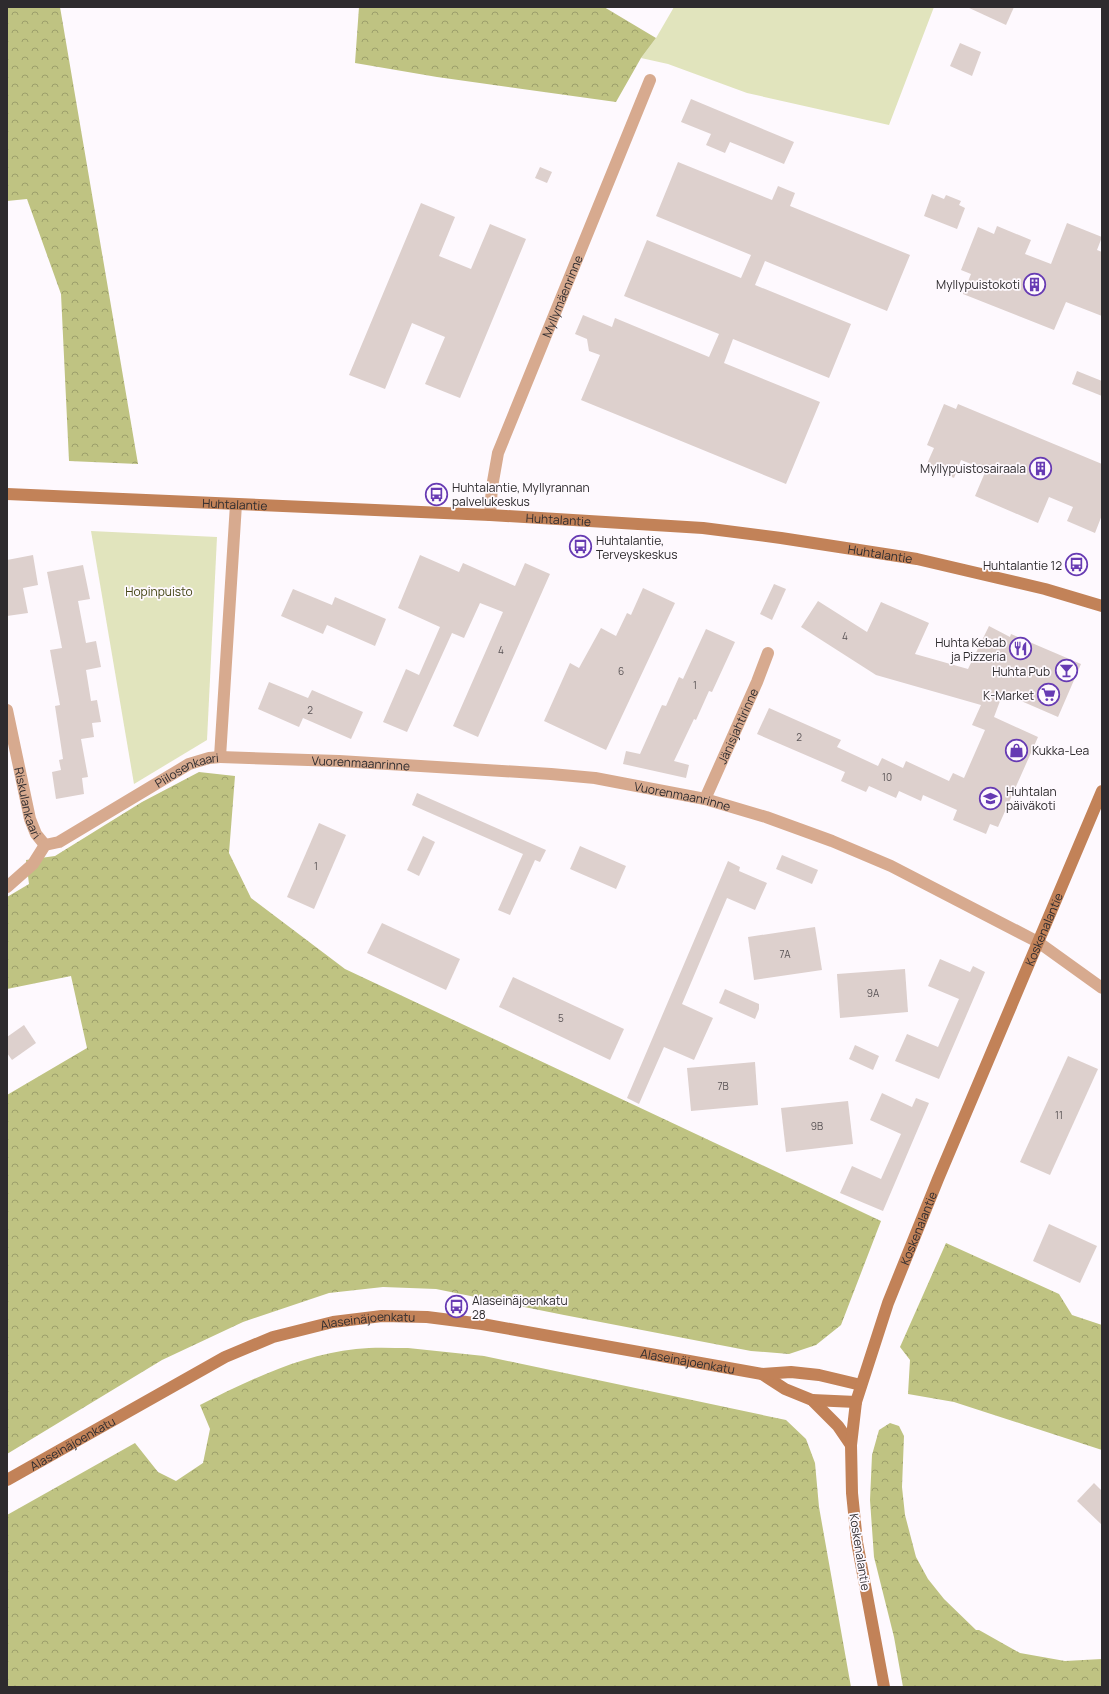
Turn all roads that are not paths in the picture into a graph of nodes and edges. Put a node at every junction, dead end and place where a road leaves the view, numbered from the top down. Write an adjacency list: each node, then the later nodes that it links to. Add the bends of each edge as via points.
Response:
1 (650, 80): 4 (street, Myllymäenrinne, via 498,453)
2 (7, 494): 3 (street, Huhtalantie)
3 (236, 504): 4 (street, Huhtalantie); 8 (street, Piilosenkaari)
4 (490, 515): 5 (street, Huhtalantie, via 703,528 789,539 918,559 1046,589)
5 (1102, 606)
6 (768, 653): 10 (street, Jänisjahtirinne)
7 (7, 710): 11 (street, Riskulankaari, via 30,819 36,834)
8 (220, 757): 10 (street, Vuorenmaanrinne, via 339,761 551,774 595,778); 11 (street, Piilosenkaari, via 189,764 59,842)
9 (1102, 791): 13 (street, Koskenalantie)
10 (705, 798): 13 (street, Vuorenmaanrinne, via 832,841 891,866)
11 (45, 845): 12 (street, via 33,864)
12 (7, 887)
13 (1038, 942): 14 (street, Vuorenmaanrinne); 16 (street, Koskenalantie, via 888,1304)
14 (1102, 988)
15 (762, 1374): 16 (street, Alaseinäjoenkatu, via 791,1372 819,1375); 17 (street, Alaseinäjoenkatu, via 786,1389); 20 (street, Alaseinäjoenkatu, via 482,1324 427,1317 382,1316 333,1322 272,1337 225,1357)
16 (861, 1385): 18 (street, Koskenalantie)
17 (812, 1400): 18 (street, Alaseinäjoenkatu); 19 (street, Alaseinäjoenkatu, via 838,1426)
18 (856, 1402): 19 (street, Koskenalantie)
19 (851, 1445): 21 (street, Koskenalantie, via 852,1493 858,1542)
20 (7, 1480)
21 (884, 1687)

